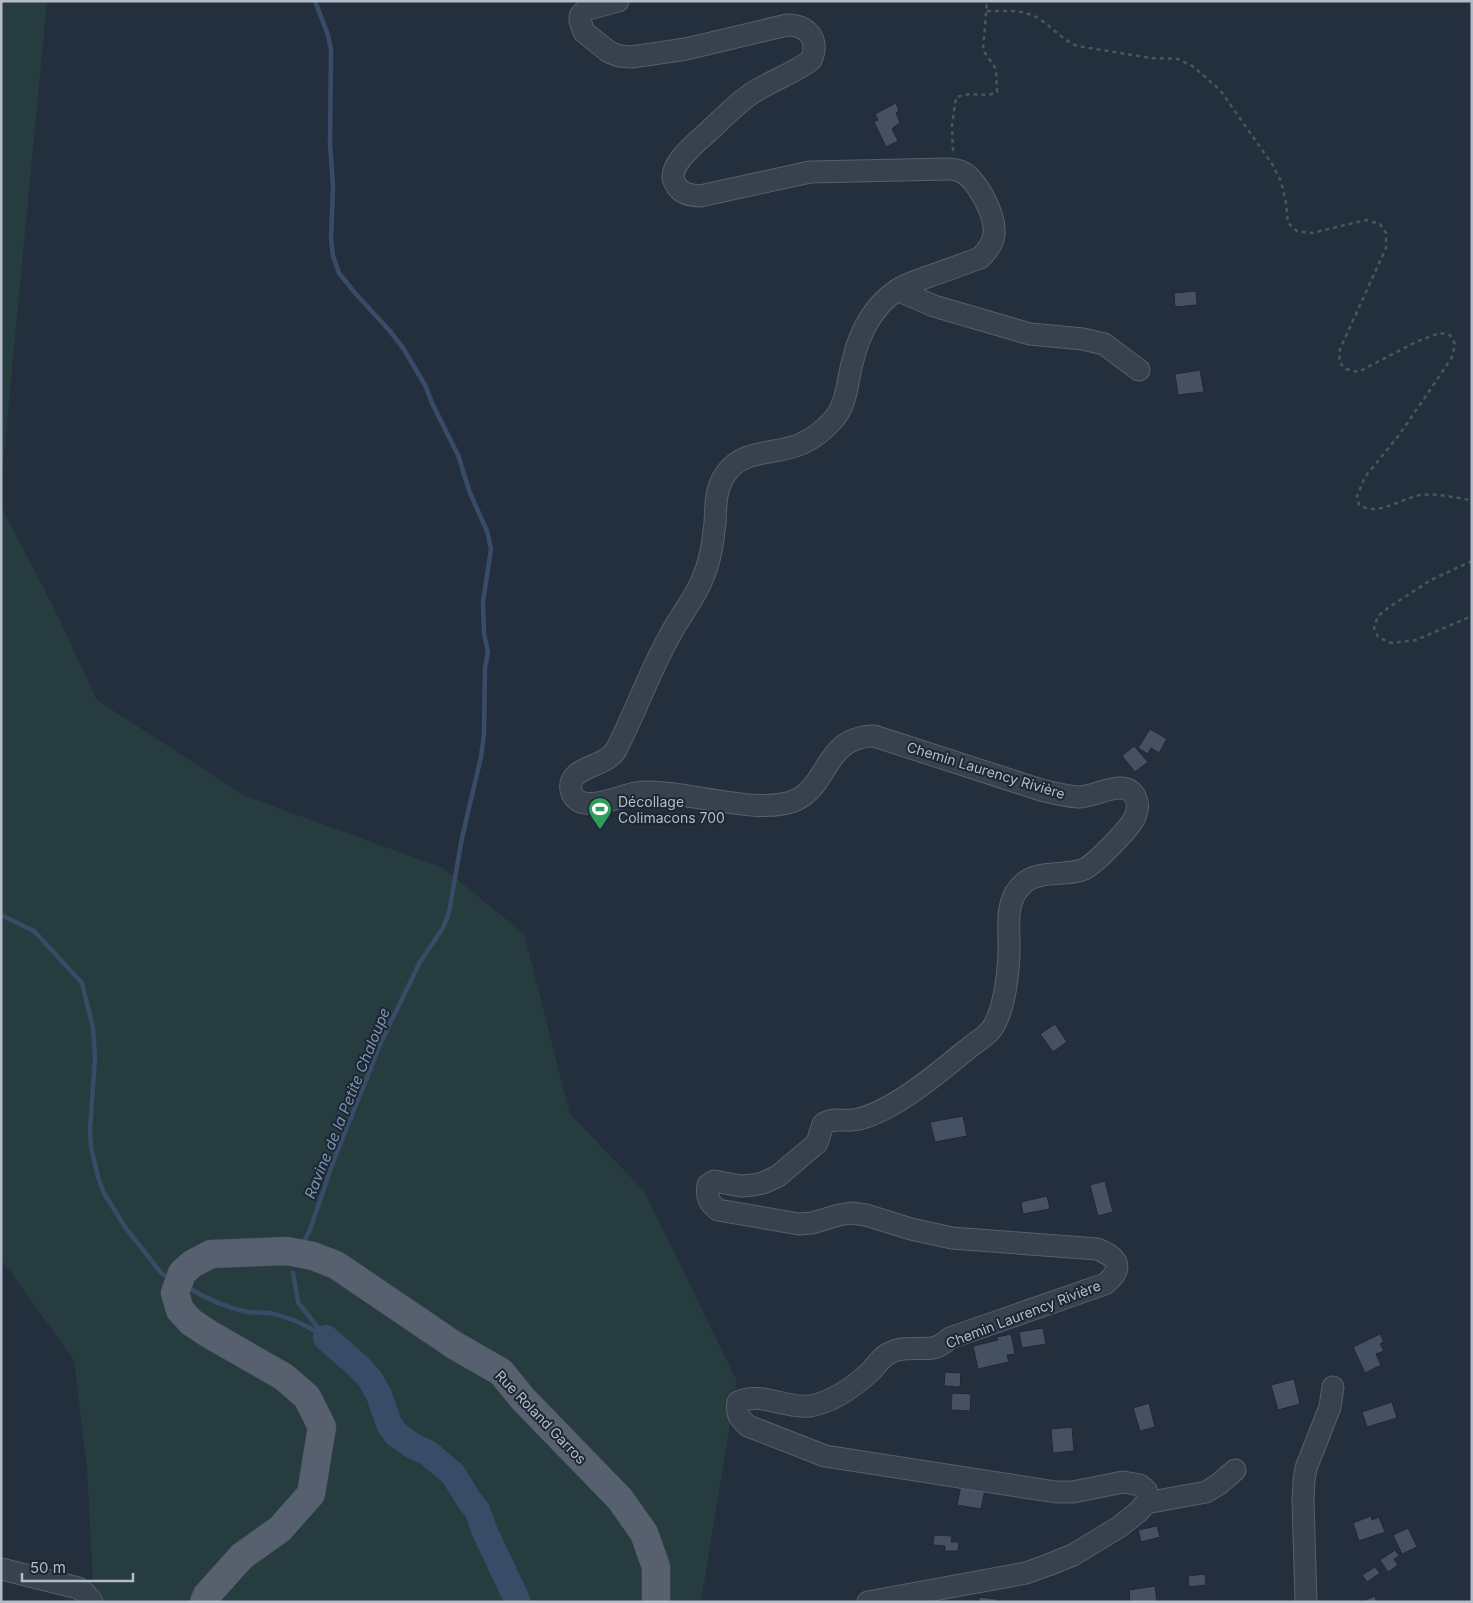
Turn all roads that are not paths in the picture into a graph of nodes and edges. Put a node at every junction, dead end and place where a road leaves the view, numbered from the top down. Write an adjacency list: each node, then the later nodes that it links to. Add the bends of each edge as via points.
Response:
1 (618, 1): 2 (street, Chemin Laurency Rivière, via 585,10 580,22 584,32 619,56 686,49 787,25 797,25 812,37 811,60 751,94 682,157 674,168 673,180 687,195 700,196 810,172 936,168 960,171 973,181 994,221 990,248 980,258)
2 (897, 290): 3 (street, via 934,306 1022,332 1104,344); 6 (street, Chemin Laurency Rivière, via 883,301 865,328 855,349 843,403 834,419 802,444 753,454 736,462 725,475 715,503 711,551 693,599 660,653 616,750 608,759 579,773 572,780 571,790 580,802 593,805 651,792 762,806 782,805 810,790 842,746 852,739 874,736 1062,795 1091,796 1122,788 1136,797 1138,805 1134,818 1098,860 1085,870 1037,876 1016,891 1010,904 1009,956 1002,1001 990,1031 952,1062 885,1108 859,1119 834,1119 823,1124 817,1143 778,1176 763,1183 741,1186 714,1181 708,1185 706,1194 710,1204 718,1210 799,1224 851,1213 866,1214 952,1238 1097,1249 1110,1254 1117,1268 1113,1278 1105,1284 950,1338 934,1348 892,1351 844,1392 827,1401 794,1406 745,1398 738,1402 736,1412 748,1426 825,1456 1056,1492 1134,1483 1146,1490)
3 (1139, 370)
4 (1333, 1387): 12 (street, via 1330,1407 1304,1480)
5 (1235, 1470): 6 (street, via 1206,1492)
6 (1146, 1503): 11 (street, via 1118,1527 1073,1555 1041,1568)
7 (1, 1570): 8 (street, via 78,1588)
8 (92, 1602)
9 (204, 1602): 10 (main road, Rue Roland Garros, via 242,1556 280,1529 311,1494 322,1427 307,1398 284,1377 191,1322 180,1310 175,1293 182,1273 211,1254 287,1251 336,1265 454,1345 501,1372 620,1499 644,1533 656,1566)
10 (656, 1602)
11 (868, 1602)
12 (1306, 1602)

